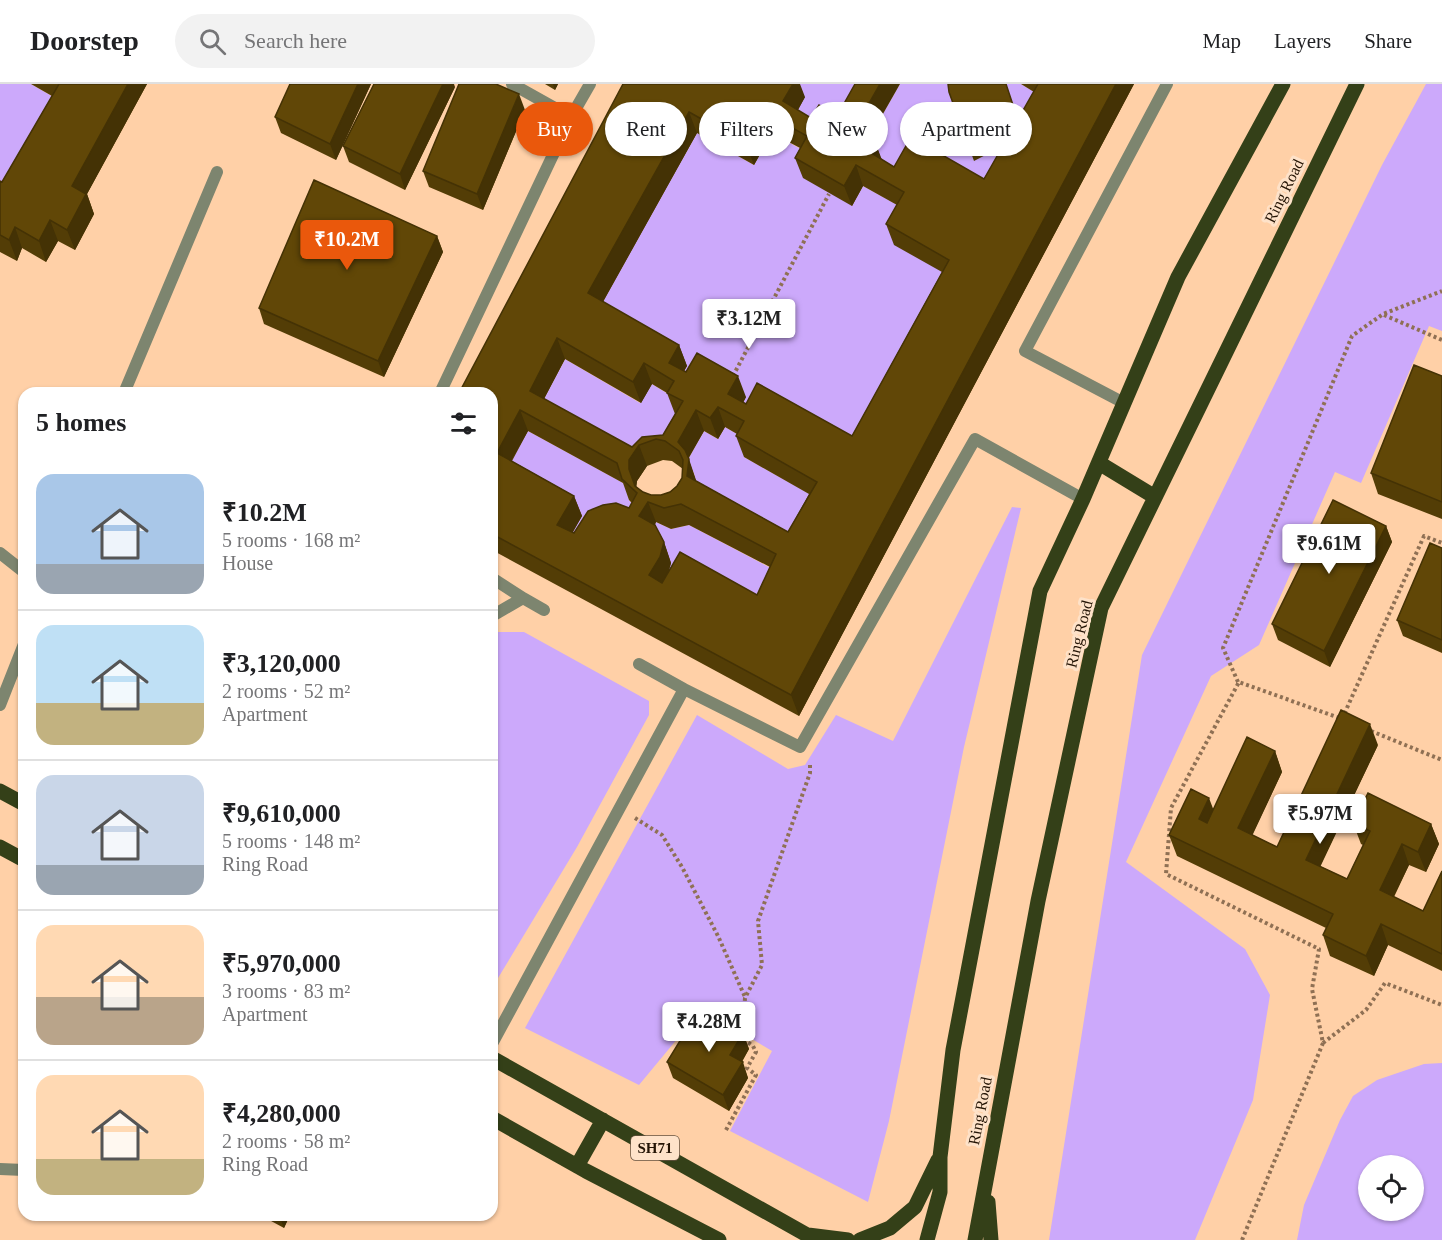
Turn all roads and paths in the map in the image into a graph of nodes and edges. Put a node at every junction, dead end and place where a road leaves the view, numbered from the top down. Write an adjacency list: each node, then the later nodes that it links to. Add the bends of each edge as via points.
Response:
1 (512, 84): 6 (lane)
2 (590, 84): 7 (lane)
3 (1167, 84): 17 (lane, via 1025,351)
4 (1283, 84): 17 (main road, Ring Road, via 1178,277)
5 (1357, 84): 19 (main road, Ring Road)
6 (544, 102)
7 (580, 102)
8 (552, 156): 16 (lane)
9 (217, 172): 15 (lane)
10 (830, 194): 14 (path)
11 (1442, 291): 12 (path)
12 (1383, 314): 13 (path); 30 (path, via 1352,336 1222,648)
13 (1442, 340)
14 (732, 376)
15 (127, 387)
16 (443, 387)
17 (1124, 403): 18 (main road, Ring Road)
18 (1099, 463): 19 (main road); 20 (main road, Ring Road)
19 (1155, 497): 53 (main road, Ring Road, via 1101,608 1038,901)
20 (1083, 499): 34 (lane, via 975,439); 49 (main road, Ring Road, via 1040,591 953,1050)
21 (1442, 543): 30 (path, via 1424,536 1342,719)
22 (0, 553): 23 (lane)
23 (18, 567)
24 (498, 582): 25 (lane)
25 (523, 598): 26 (lane); 27 (lane)
26 (544, 610)
27 (498, 613)
28 (18, 659): 32 (lane)
29 (639, 664): 31 (lane)
30 (1239, 682): 44 (path, via 1171,808 1166,874 1319,949 1312,989)
31 (684, 689): 34 (lane); 38 (lane)
32 (0, 705)
33 (1364, 728): 35 (path)
34 (800, 747): 41 (path, via 808,752 810,773 758,921 762,965)
35 (1442, 760)
36 (0, 790): 37 (main road)
37 (18, 800)
38 (620, 808): 41 (path, via 662,835 718,936); 43 (lane)
39 (0, 847): 40 (main road)
40 (18, 857)
41 (745, 998): 48 (path, via 742,1038 756,1052 747,1068 756,1075)
42 (1442, 1005): 44 (path, via 1385,983 1366,1010)
43 (498, 1033)
44 (1323, 1044): 61 (path)
45 (498, 1061): 46 (main road, SH71)
46 (603, 1120): 50 (main road); 54 (main road, SH71)
47 (498, 1121): 50 (main road)
48 (726, 1130)
49 (940, 1157): 57 (main road, via 915,1207 890,1228); 58 (main road, Ring Road, via 940,1192)
50 (577, 1166): 55 (main road)
51 (0, 1168): 52 (lane)
52 (18, 1170)
53 (987, 1174): 59 (main road, Ring Road); 60 (main road)
54 (811, 1237): 56 (main road)
55 (719, 1240)
56 (848, 1240)
57 (860, 1240)
58 (927, 1240)
59 (975, 1240)
60 (991, 1240)
61 (1242, 1240)

